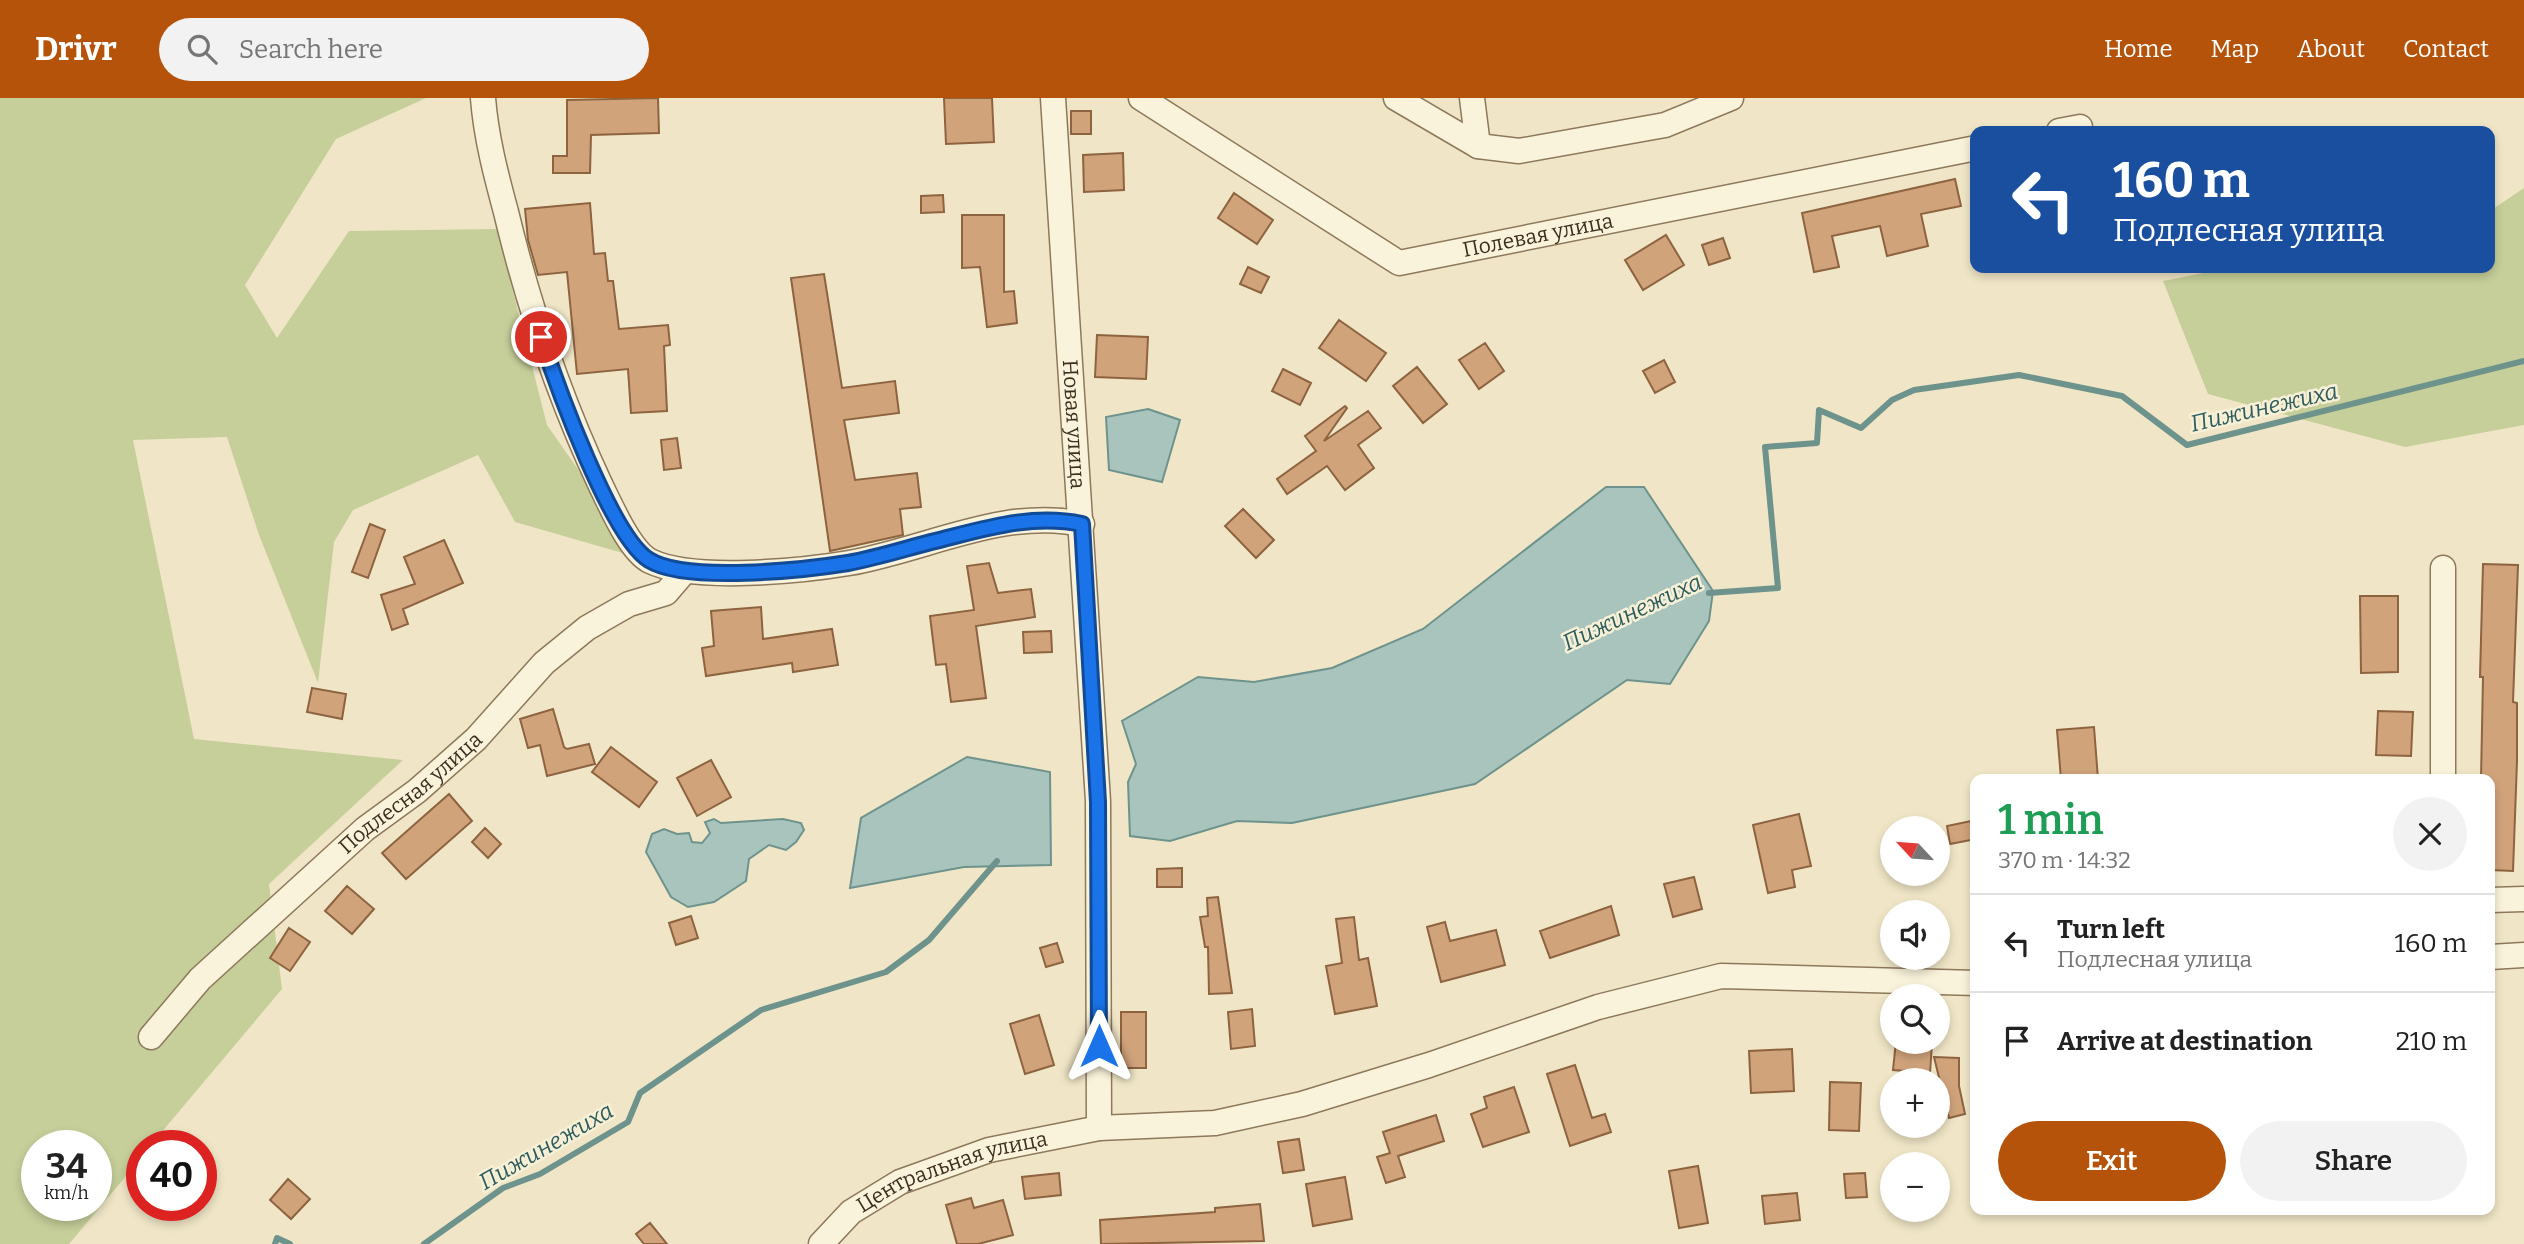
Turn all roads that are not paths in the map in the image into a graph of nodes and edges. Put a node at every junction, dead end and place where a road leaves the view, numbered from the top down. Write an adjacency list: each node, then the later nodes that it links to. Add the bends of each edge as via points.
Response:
1 (483, 98): 11 (street, via 490,149 524,287 566,413 618,522 648,560)
2 (1053, 98): 9 (street, Новая улица)
3 (1141, 98): 8 (street, Полевая улица, via 1399,263)
4 (1396, 98): 7 (street)
5 (1472, 98): 7 (street)
6 (1731, 98): 7 (street, via 1665,125 1519,151)
7 (1478, 146)
8 (1970, 149)
9 (1082, 524): 11 (street, via 1038,519 1001,525 849,563 767,571); 19 (street, Новая улица, via 1098,802)
10 (2443, 568): 12 (street)
11 (684, 572): 18 (street, Подлесная улица, via 666,593 629,604 586,628 544,663 476,739 365,829 200,979)
12 (2443, 774)
13 (2524, 899): 14 (street)
14 (2495, 900)
15 (2524, 955): 16 (street)
16 (2495, 957)
17 (1970, 983): 19 (street, Центральная улица, via 1721,976 1598,1007 1302,1104 1215,1123)
18 (151, 1037)
19 (1099, 1128): 20 (street, Центральная улица, via 989,1150 900,1182 851,1212)
20 (821, 1244)

